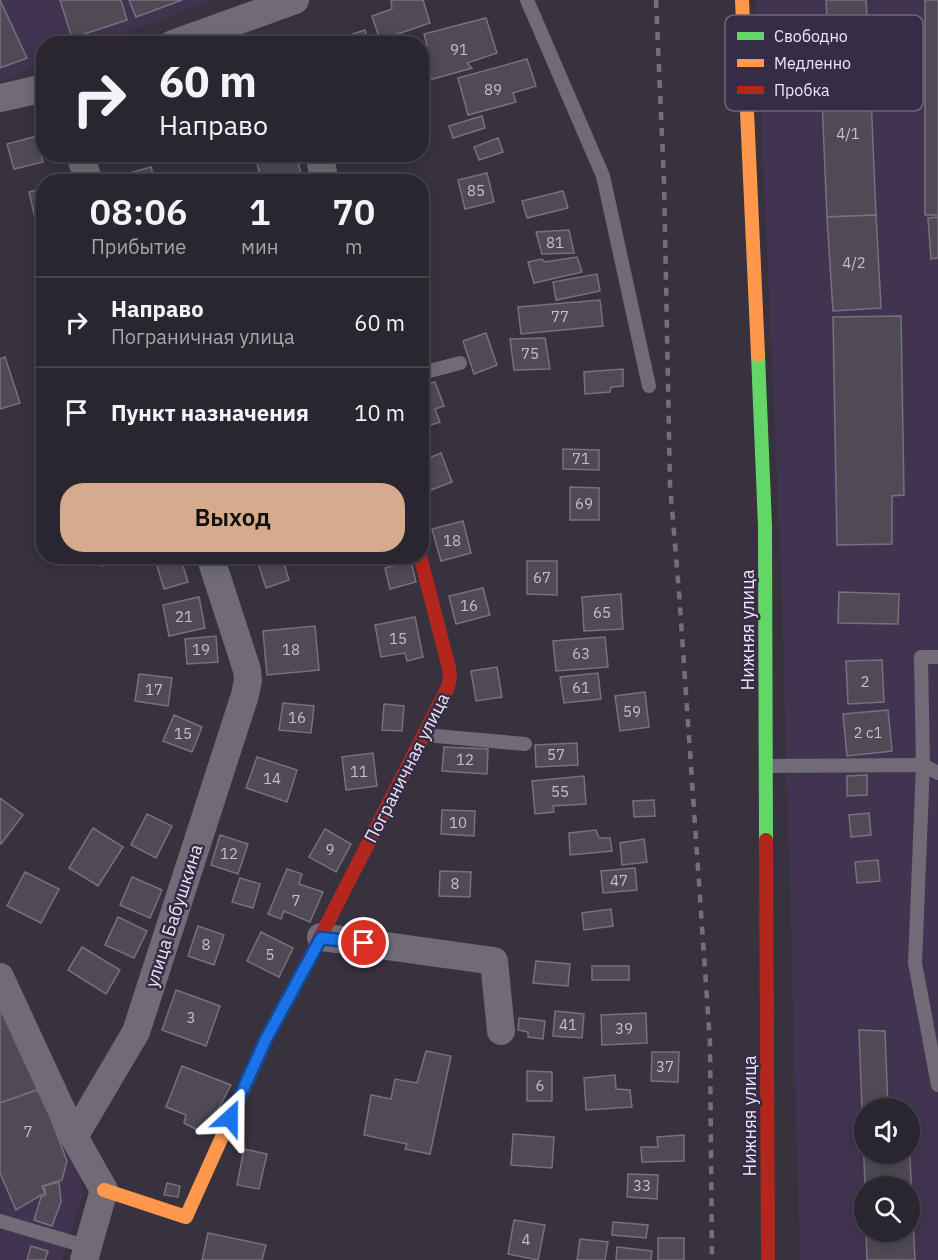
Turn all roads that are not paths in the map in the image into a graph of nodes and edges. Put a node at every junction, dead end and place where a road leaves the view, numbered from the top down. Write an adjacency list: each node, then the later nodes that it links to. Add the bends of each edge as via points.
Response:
1 (295, 0): 5 (street)
2 (527, 0): 11 (lane, via 603,176)
3 (742, 0): 4 (street, Нижняя улица)
4 (743, 15)
5 (195, 36)
6 (36, 90): 7 (street)
7 (0, 98)
8 (747, 111): 18 (street, Нижняя улица, via 765,526)
9 (460, 363): 10 (lane)
10 (429, 372)
11 (650, 386)
12 (213, 564): 24 (street, улица Бабушкина, via 247,670 245,695 136,1032)
13 (422, 564): 15 (street, Пограничная улица, via 450,677)
14 (938, 657): 17 (lane, via 921,657)
15 (423, 735): 16 (lane); 20 (street, Пограничная улица)
16 (525, 744)
17 (923, 765): 18 (lane); 19 (lane); 23 (lane, via 915,963)
18 (766, 766): 28 (street, Нижняя улица)
19 (938, 773)
20 (321, 938): 22 (street, via 494,961); 25 (street, Пограничная улица, via 266,1039 186,1217)
21 (0, 977): 24 (street)
22 (501, 1031)
23 (938, 1085)
24 (74, 1137): 25 (street)
25 (104, 1190): 27 (street)
26 (0, 1221): 27 (lane)
27 (86, 1253)
28 (768, 1260)

